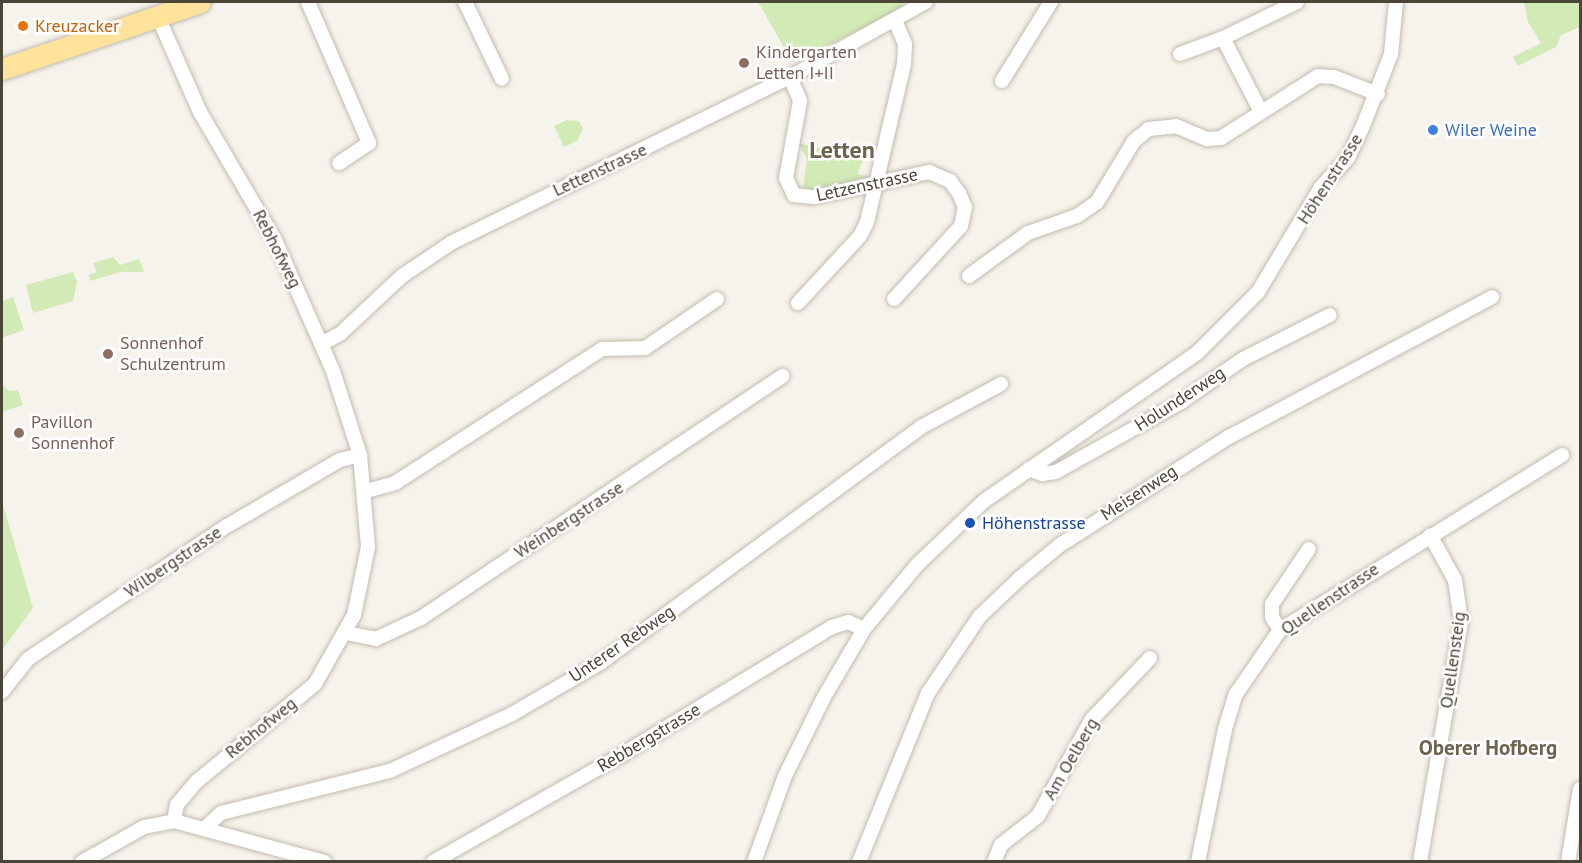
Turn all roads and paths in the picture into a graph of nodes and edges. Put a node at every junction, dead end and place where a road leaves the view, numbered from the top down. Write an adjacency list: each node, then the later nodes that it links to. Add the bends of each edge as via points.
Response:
1 (200, 2): 8 (main road)
2 (308, 2): 18 (street, via 369,143)
3 (465, 2): 14 (street)
4 (927, 2): 9 (street, Lettenstrasse)
5 (1051, 2): 15 (street)
6 (1297, 2): 10 (street)
7 (1396, 2): 16 (street, Höhenstrasse, via 1391,54)
8 (159, 19): 12 (main road); 26 (street, Rebhofweg, via 200,112 275,240)
9 (895, 20): 13 (street, Lettenstrasse); 19 (street, via 905,44 904,64)
10 (1223, 39): 11 (street); 17 (street)
11 (1180, 54)
12 (2, 69)
13 (790, 76): 19 (street, Letzenstrasse, via 800,101 786,178 788,189 799,198 814,197); 26 (street, Lettenstrasse, via 451,243 402,276 340,334)
14 (502, 79)
15 (1002, 81)
16 (1378, 94): 17 (street, via 1334,77 1318,76); 31 (street, Höhenstrasse, via 1348,158 1321,187 1258,292 1226,328 1197,353)
17 (1261, 112): 20 (street, via 1214,140 1167,125 1141,134 1097,202 1077,216 1028,233)
18 (339, 163)
19 (876, 182): 23 (street, Letzenstrasse, via 939,174 950,181 965,207 961,226); 24 (street, via 860,236)
20 (969, 276)
21 (1492, 297): 47 (street, Meisenweg, via 1229,437 1060,545 1020,579 980,616 928,693)
22 (717, 299): 32 (street, via 645,348 602,349 395,483)
23 (894, 299)
24 (798, 303)
25 (1330, 315): 31 (street, Holunderweg, via 1243,359 1181,402 1056,472 1042,474)
26 (321, 344): 29 (street, Rebhofweg, via 353,425)
27 (782, 376): 37 (street, Weinbergstrasse, via 421,618 376,639)
28 (1001, 384): 42 (street, Unterer Rebweg, via 921,427 600,663 512,714 390,771 221,813)
29 (360, 454): 32 (street, Rebhofweg); 39 (street, Wilbergstrasse, via 340,460 227,526 28,659)
30 (1562, 456): 33 (street, Quellenstrasse)
31 (1029, 469): 35 (street, Höhenstrasse, via 952,530)
32 (366, 491): 37 (street, Rebhofweg, via 367,566)
33 (1430, 535): 36 (street, Quellenstrasse); 50 (street, Quellensteig, via 1455,580 1461,621)
34 (1309, 549): 36 (street, via 1272,604 1272,617)
35 (864, 629): 45 (street, Rebbergstrasse, via 848,622 831,627 623,754); 46 (street, Höhenstrasse, via 824,697 785,776)
36 (1280, 630): 49 (street, Quellenstrasse, via 1236,694)
37 (346, 633): 41 (street, Rebhofweg, via 315,684 196,782 177,805)
38 (1150, 658): 48 (street, Am Oelberg, via 1092,719 1038,816 1001,846)
39 (2, 692)
40 (1581, 789): 51 (street)
41 (174, 821): 42 (street); 43 (street, via 144,827)
42 (205, 828): 44 (street)
43 (82, 861)
44 (325, 861)
45 (433, 861)
46 (754, 861)
47 (859, 861)
48 (994, 861)
49 (1198, 861)
50 (1420, 861)
51 (1568, 861)

